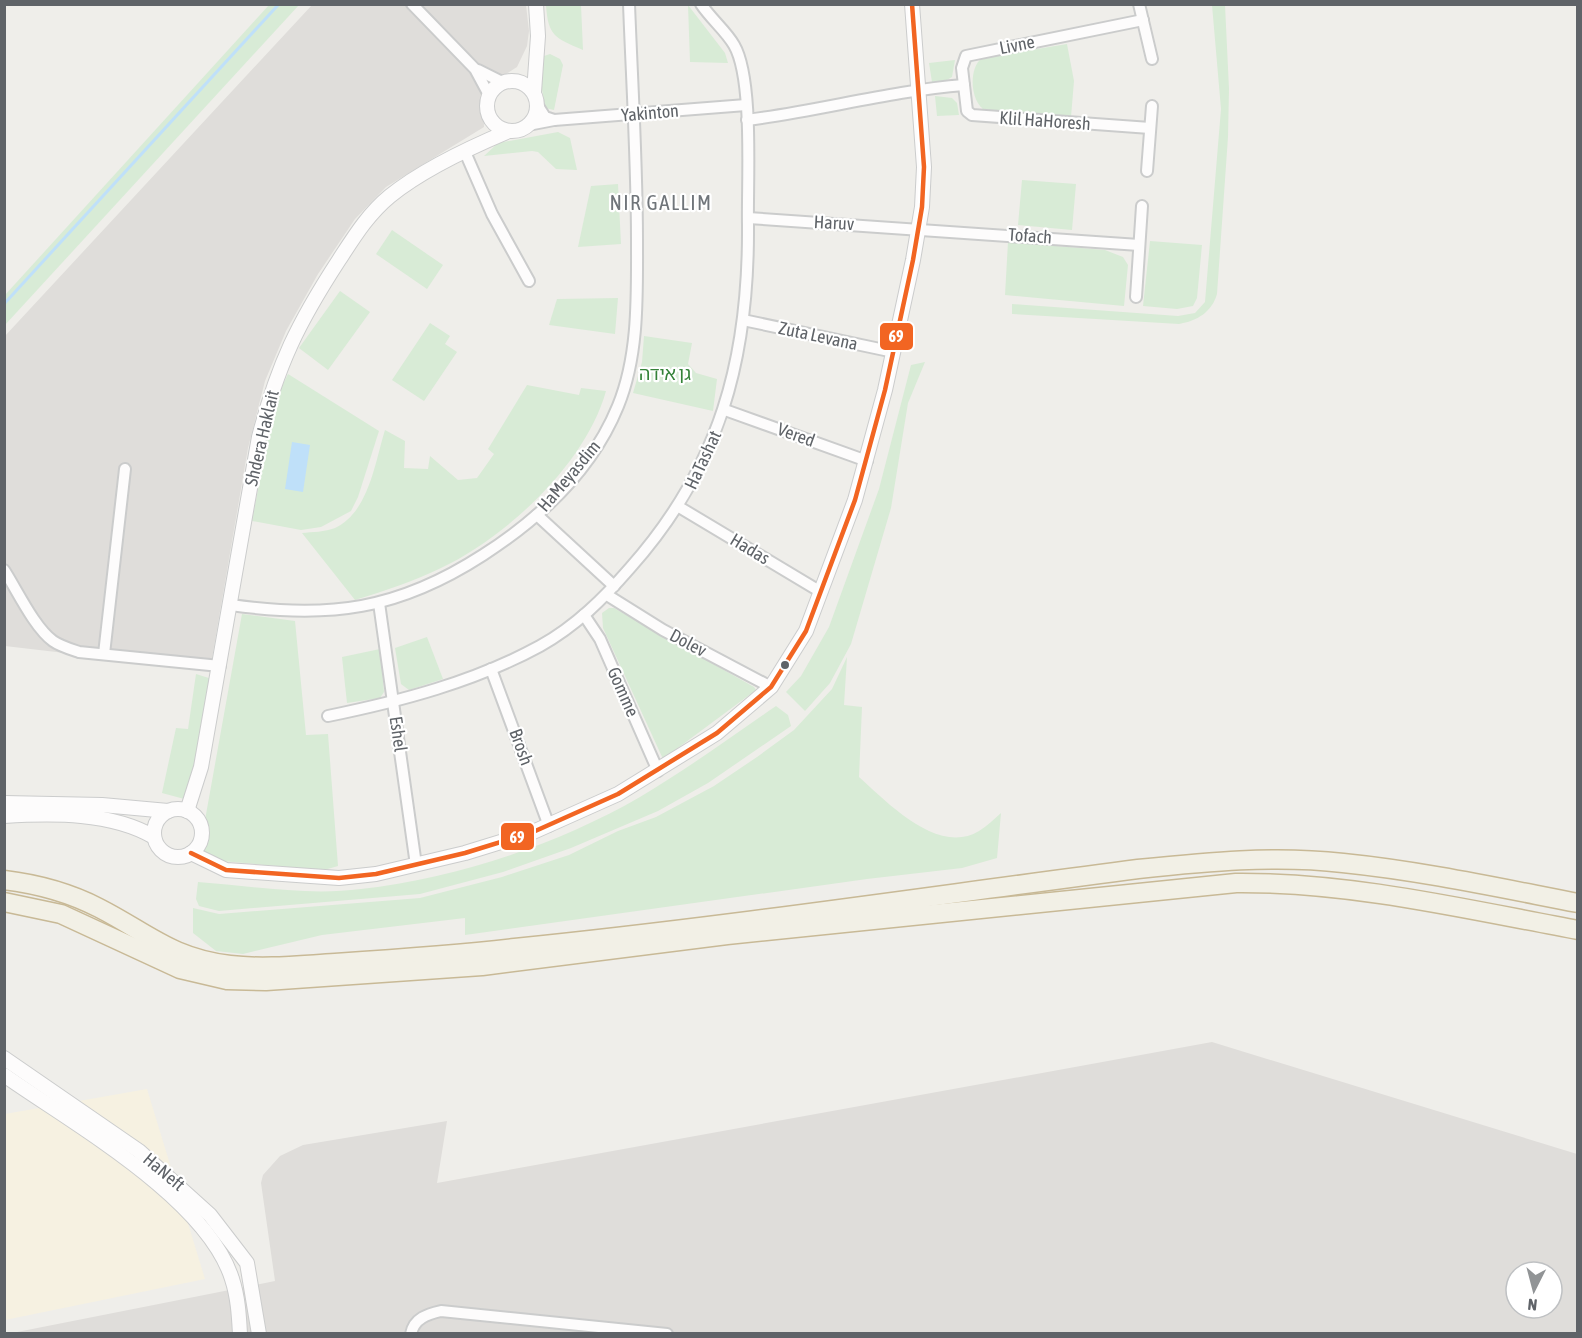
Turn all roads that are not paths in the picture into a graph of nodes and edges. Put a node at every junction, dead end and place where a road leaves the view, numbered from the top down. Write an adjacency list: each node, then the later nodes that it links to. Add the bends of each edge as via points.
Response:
1 (412, 4): 10 (street)
2 (536, 4): 8 (street)
3 (629, 4): 19 (street, HaMeyasdim)
4 (701, 4): 16 (street, HaTashat, via 734,43)
5 (912, 4): 13 (street)
6 (1139, 4): 7 (street)
7 (1143, 20): 9 (street); 12 (street, Livne, via 966,56 962,68)
8 (535, 57): 11 (street, via 531,68); 14 (street)
9 (1152, 59)
10 (475, 69): 11 (street); 15 (street)
11 (509, 81): 14 (street, via 526,85); 15 (street)
12 (964, 85): 13 (street); 24 (street, Klil HaHoresh, via 967,111 978,117)
13 (919, 89): 22 (street); 31 (street, via 924,167)
14 (534, 92): 17 (street)
15 (489, 95): 20 (street)
16 (746, 105): 19 (street, Yakinton); 22 (street, HaTashat)
17 (538, 106): 21 (street, via 545,117); 23 (street)
18 (1152, 106): 24 (street)
19 (634, 114): 21 (street, Yakinton); 41 (street, HaMeyasdim, via 637,274 627,379 618,406 586,462)
20 (489, 117): 25 (street); 26 (street, via 488,130)
21 (554, 120): 23 (street, Yakinton)
22 (747, 120): 30 (street, HaTashat)
23 (528, 125): 25 (street)
24 (1150, 128): 28 (street)
25 (509, 131): 26 (street, Shdera Haklait)
26 (478, 145): 27 (street, Shdera Haklait)
27 (465, 152): 33 (street, via 492,214); 46 (street, Shdera Haklait, via 407,185 373,212 360,226 297,327 280,366 259,437)
28 (1147, 171)
29 (1142, 206): 32 (street)
30 (748, 219): 31 (street, Haruv); 35 (street, HaTashat)
31 (920, 228): 32 (street, Tofach); 36 (street)
32 (1139, 245): 34 (street)
33 (529, 281)
34 (1136, 297)
35 (743, 320): 36 (street, Zuta Levana); 37 (street, HaTashat)
36 (894, 352): 38 (street)
37 (725, 410): 38 (street, Vered); 40 (street, HaTashat, via 701,468)
38 (867, 461): 44 (street)
39 (125, 469): 48 (street)
40 (679, 507): 43 (street, HaTashat); 44 (street, Hadas)
41 (537, 514): 43 (street, Dolev); 45 (street, HaMeyasdim, via 504,542 471,562)
42 (4, 570): 48 (street, via 52,640 79,652)
43 (610, 590): 47 (street, HaTashat); 51 (street, Dolev, via 663,630)
44 (821, 591): 51 (street, via 799,645)
45 (379, 603): 46 (street, HaMeyasdim, via 328,612); 52 (street, Eshel)
46 (231, 605): 49 (street, Shdera Haklait)
47 (584, 615): 50 (street, HaTashat, via 540,646); 54 (street, Gomme, via 600,639)
48 (104, 654): 49 (street)
49 (220, 666): 57 (street, Shdera Haklait, via 201,767)
50 (491, 669): 52 (street, HaTashat); 60 (street, Brosh)
51 (771, 687): 54 (street, via 717,733)
52 (394, 702): 53 (street, HaTashat); 63 (street, Eshel)
53 (328, 716)
54 (658, 771): 60 (street)
55 (4, 803): 58 (street)
56 (168, 811): 57 (street); 58 (street); 61 (street, via 156,821)
57 (188, 811): 62 (street, via 201,827 200,842)
58 (115, 814): 59 (street); 61 (street)
59 (4, 816)
60 (549, 826): 63 (street)
61 (154, 837): 62 (street, via 161,851 168,855)
62 (191, 853): 63 (street, via 226,870 306,877 376,874)
63 (416, 865)
64 (5, 880): 66 (highway, via 43,887 99,908 178,953 230,965 262,967 554,944 1231,860 1341,862)
65 (4, 902): 67 (highway, via 61,914 205,977 266,981 482,966 739,934 1236,883 1397,896)
66 (1578, 903)
67 (1578, 930)
68 (4, 1058): 71 (street, HaNeft, via 140,1152 210,1215 247,1263)
69 (4, 1075): 70 (street, HaNeft, via 130,1161 178,1202 224,1259 235,1290)
70 (240, 1334)
71 (259, 1334)
72 (411, 1334): 73 (street, via 427,1314 441,1311)
73 (668, 1334)

